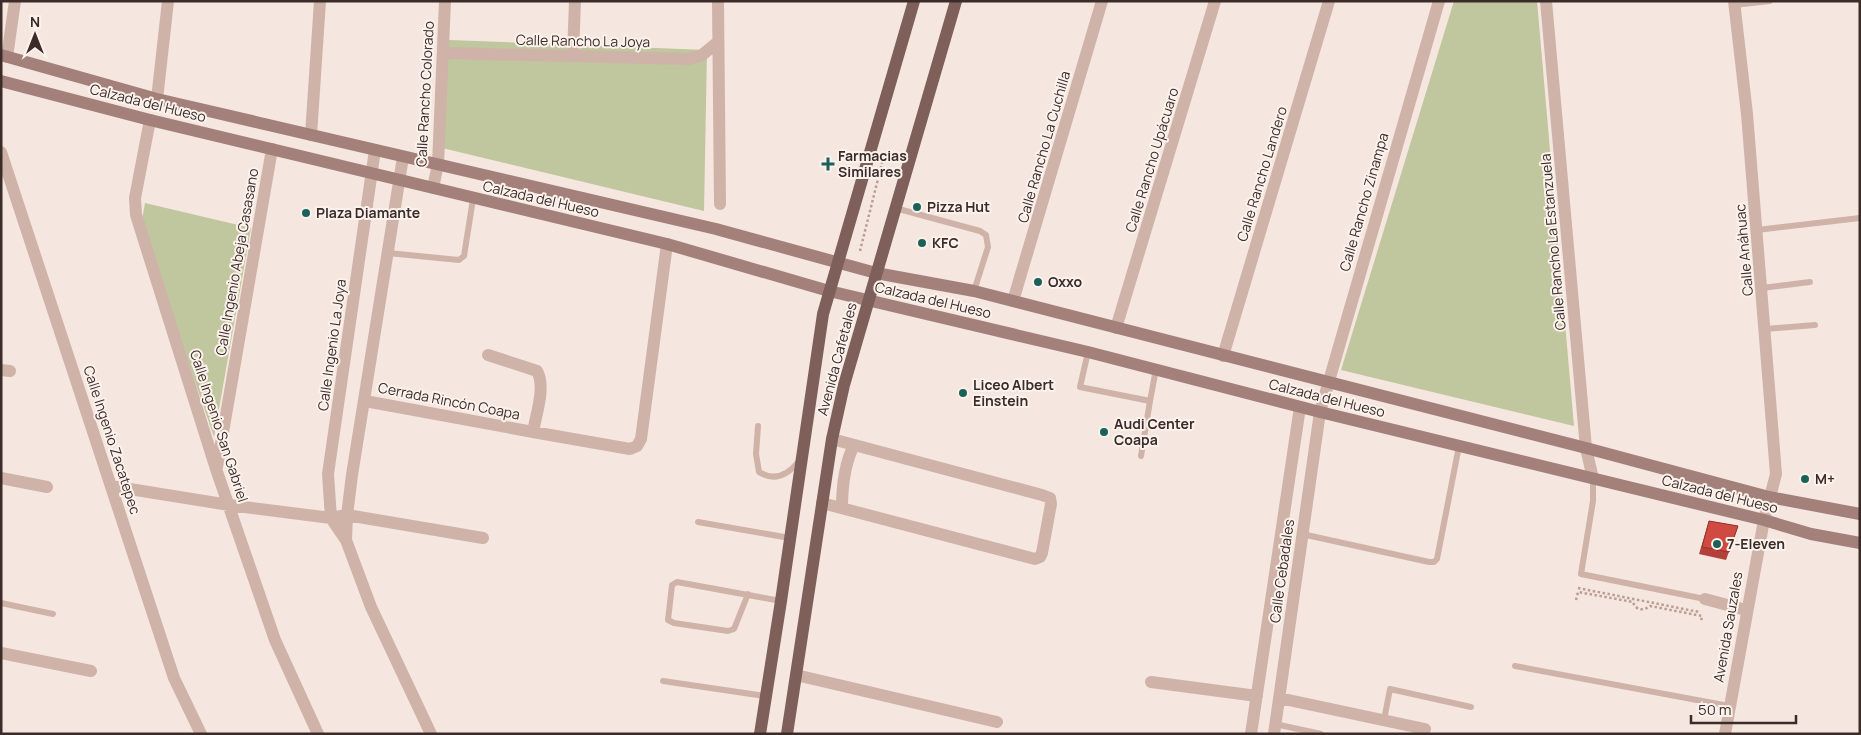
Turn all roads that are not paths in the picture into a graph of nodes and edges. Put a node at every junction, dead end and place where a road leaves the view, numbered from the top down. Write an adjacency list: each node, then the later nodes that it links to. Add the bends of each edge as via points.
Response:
1 (16, 1): 19 (street)
2 (168, 1): 21 (street)
3 (320, 1): 23 (street)
4 (445, 1): 17 (street, Calle Rancho Colorado)
5 (575, 1): 18 (street)
6 (718, 1): 16 (street)
7 (914, 1): 39 (main road, Avenida Cafetales)
8 (956, 1): 34 (main road, Avenida Cafetales)
9 (1102, 1): 46 (street, Calle Rancho La Cuchilla)
10 (1215, 1): 48 (street, Calle Rancho Upácuaro)
11 (1329, 1): 52 (street, Calle Rancho Landero)
12 (1439, 1): 54 (street, Calle Rancho Zinampa)
13 (1546, 1): 63 (street, Calle Rancho La Estanzuela)
14 (1770, 1): 15 (lane)
15 (1734, 3): 36 (street, Calle Anáhuac)
16 (718, 42): 18 (street, Calle Rancho La Joya, via 702,55 688,59); 33 (street)
17 (443, 53): 18 (street, Calle Rancho La Joya); 28 (street, Calle Rancho Colorado)
18 (573, 55)
19 (4, 56): 21 (main road, Calzada del Hueso)
20 (1, 81): 22 (main road, Calzada del Hueso)
21 (157, 99): 23 (main road, Calzada del Hueso)
22 (150, 120): 24 (main road, Calzada del Hueso); 66 (street, Calle Ingenio San Gabriel, via 135,198 136,215)
23 (311, 135): 25 (main road, Calzada del Hueso)
24 (272, 149): 29 (main road, Calzada del Hueso); 66 (street, Calle Ingenio Abeja Casasano)
25 (375, 150): 27 (main road, Calzada del Hueso); 29 (street, Calle Ingenio La Joya)
26 (1, 152): 70 (street, Calle Ingenio Zacatepec)
27 (403, 157): 28 (main road, Calzada del Hueso); 30 (street)
28 (438, 164): 31 (street, Calle Rancho Colorado); 39 (main road, Calzada del Hueso, via 716,230)
29 (372, 174): 30 (main road, Calzada del Hueso); 78 (street, Calle Ingenio La Joya, via 328,474)
30 (400, 180): 31 (main road, Calzada del Hueso); 38 (street)
31 (433, 188): 32 (main road, Calzada del Hueso)
32 (473, 199): 37 (main road, Calzada del Hueso); 38 (lane, via 464,256 459,260)
33 (720, 204)
34 (895, 208): 40 (main road, Avenida Cafetales); 44 (lane, via 986,235 988,247)
35 (1860, 218): 36 (lane)
36 (1757, 230): 42 (street, Calle Anáhuac)
37 (667, 244): 43 (main road, Calzada del Hueso); 60 (street, via 641,439 637,446 630,449)
38 (386, 253): 55 (street)
39 (837, 264): 40 (main road, Calzada del Hueso); 43 (main road, Avenida Cafetales)
40 (876, 273): 44 (main road, Calzada del Hueso); 45 (main road, Avenida Cafetales)
41 (1810, 282): 42 (lane)
42 (1762, 288): 49 (street, Calle Anáhuac)
43 (829, 291): 45 (main road, Calzada del Hueso); 65 (main road, Avenida Cafetales)
44 (974, 291): 46 (main road, Calzada del Hueso)
45 (868, 300): 50 (main road, Calzada del Hueso); 61 (main road, Avenida Cafetales, via 844,385)
46 (1013, 301): 48 (main road, Calzada del Hueso)
47 (1816, 326): 49 (lane)
48 (1116, 328): 52 (main road, Calzada del Hueso)
49 (1765, 329): 73 (street, Calle Anáhuac, via 1776,474)
50 (1088, 352): 53 (main road, Calzada del Hueso); 56 (lane, via 1080,387)
51 (488, 355): 60 (street, Cerrada Rincón Coapa, via 537,371 541,386)
52 (1223, 356): 54 (main road, Calzada del Hueso)
53 (1156, 369): 56 (lane); 57 (main road, Calzada del Hueso)
54 (1327, 382): 58 (street, Calle Rancho Zinampa); 63 (main road, Calzada del Hueso)
55 (365, 401): 60 (street, Cerrada Rincón Coapa); 77 (street)
56 (1150, 401): 64 (lane)
57 (1300, 407): 58 (main road, Calzada del Hueso); 71 (street)
58 (1320, 412): 62 (main road, Calzada del Hueso); 72 (street, Calle Cebadales)
59 (758, 426): 65 (lane, via 758,472 772,478 782,476)
60 (533, 432)
61 (843, 442): 75 (main road, Avenida Cafetales); 75 (street, via 848,456); 75 (street, via 1042,495 1050,498 1051,504 1042,553 1034,559)
62 (1459, 446): 68 (main road, Calzada del Hueso); 81 (lane, via 1434,562)
63 (1586, 448): 68 (street, Calle Rancho La Estanzuela); 73 (main road, Calzada del Hueso)
64 (1141, 456)
65 (802, 458): 83 (main road, Avenida Cafetales)
66 (216, 469): 74 (street, Calle Ingenio San Gabriel)
67 (1, 478): 69 (street)
68 (1593, 479): 79 (main road, Calzada del Hueso); 87 (lane, via 1593,501 1581,574)
69 (46, 486)
70 (112, 486): 74 (street); 107 (street, Calle Ingenio Zacatepec, via 174,678)
71 (1288, 488): 72 (street); 99 (street)
72 (1308, 491): 81 (street, Calle Cebadales)
73 (1770, 497): 76 (main road, Calzada del Hueso); 79 (street, Avenida Sauzales)
74 (229, 505): 78 (street); 108 (street, Calle Ingenio San Gabriel, via 275,640)
75 (833, 506): 95 (main road, Avenida Cafetales)
76 (1860, 514)
77 (347, 515): 78 (street); 82 (street); 84 (street)
78 (331, 518): 84 (street)
79 (1764, 520): 85 (main road, Calzada del Hueso, via 1811,534); 90 (street, Avenida Sauzales)
80 (698, 522): 83 (lane)
81 (1302, 534): 100 (street, Calle Cebadales)
82 (482, 538)
83 (790, 538): 88 (main road, Avenida Cafetales)
84 (346, 540): 109 (street, via 370,607)
85 (1860, 543)
86 (748, 594): 86 (lane, via 734,629 728,631 668,620 672,585 677,582); 88 (lane)
87 (1705, 600): 90 (street)
88 (781, 601): 98 (main road, Avenida Cafetales)
89 (1, 603): 91 (lane)
90 (1746, 610): 102 (street, Avenida Sauzales)
91 (53, 614)
92 (1, 652): 94 (street)
93 (1515, 666): 102 (lane)
94 (90, 671)
95 (796, 675): 104 (street); 111 (main road, Avenida Cafetales)
96 (663, 681): 98 (lane)
97 (1151, 682): 99 (street)
98 (765, 696): 110 (main road, Avenida Cafetales)
99 (1257, 696): 112 (street)
100 (1279, 698): 103 (street); 105 (street, Calle Cebadales)
101 (1471, 706): 103 (lane, via 1390,689)
102 (1729, 706): 114 (street, Avenida Sauzales)
103 (1384, 720): 106 (street)
104 (997, 722)
105 (1274, 729): 113 (lane)
106 (1425, 729)
107 (201, 734)
108 (318, 734)
109 (431, 734)
110 (760, 734)
111 (788, 734)
112 (1251, 734)
113 (1321, 734)
114 (1725, 734)

